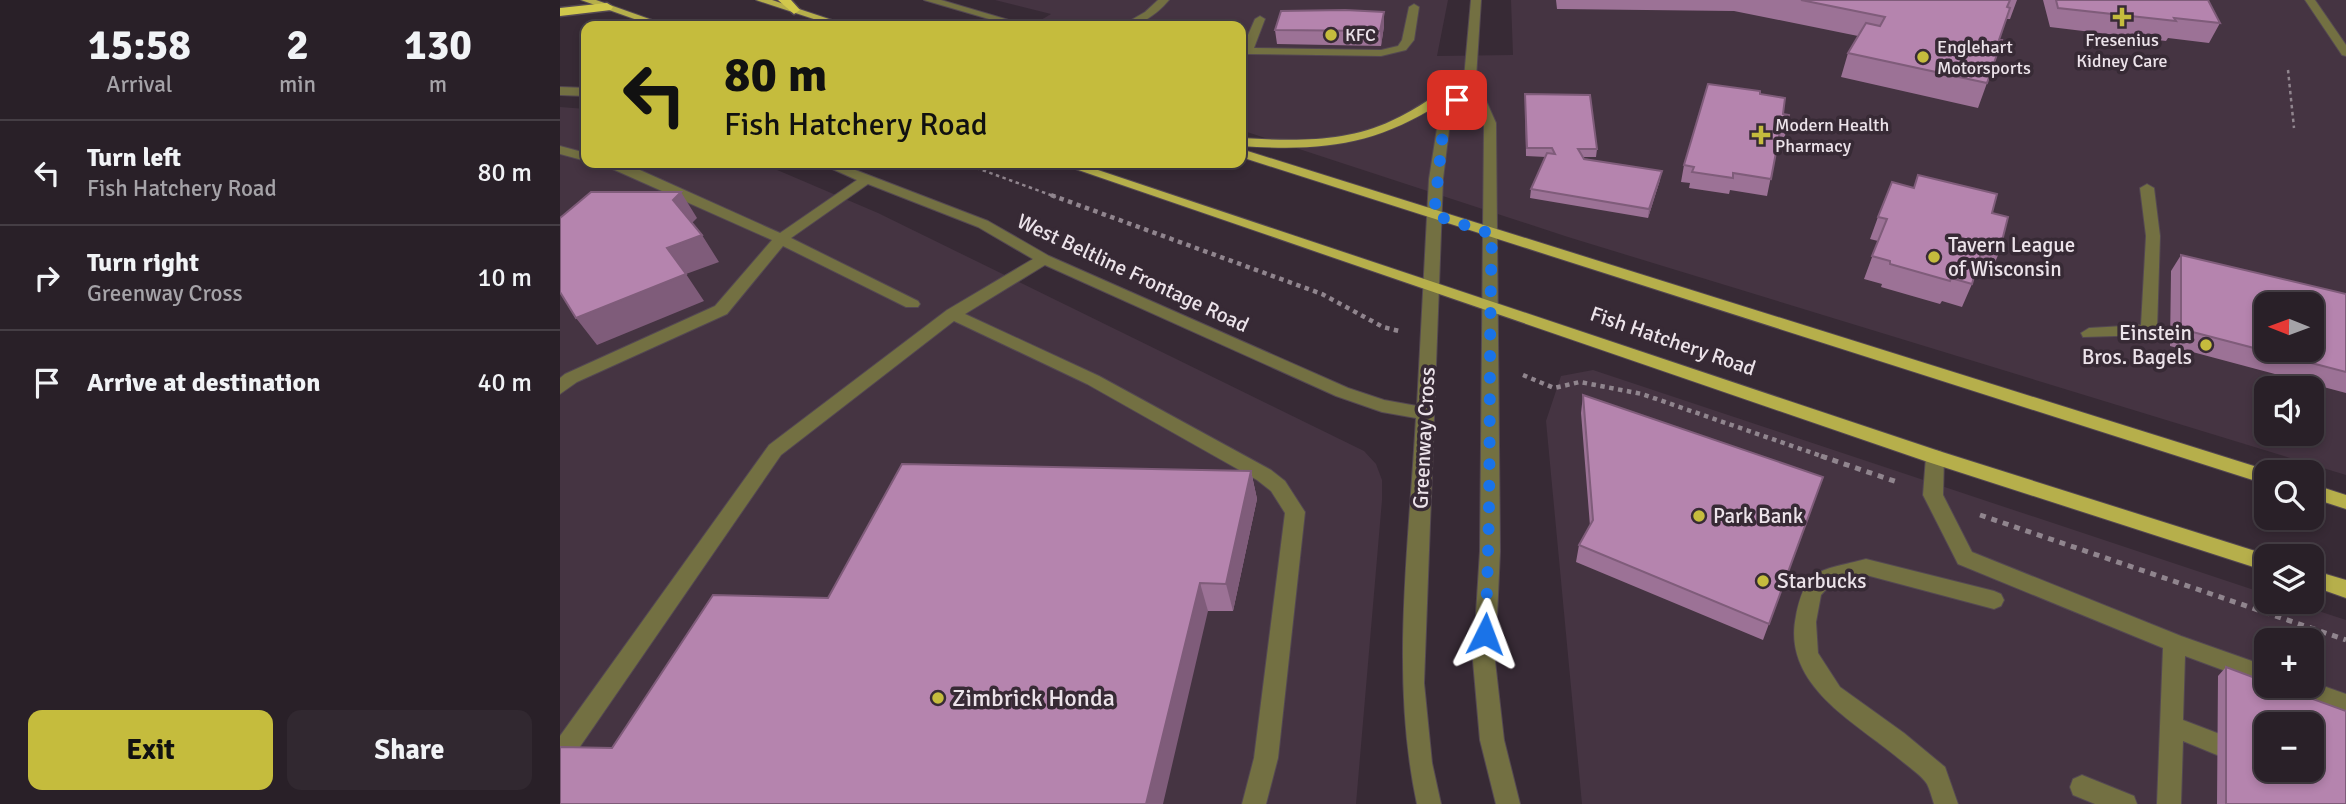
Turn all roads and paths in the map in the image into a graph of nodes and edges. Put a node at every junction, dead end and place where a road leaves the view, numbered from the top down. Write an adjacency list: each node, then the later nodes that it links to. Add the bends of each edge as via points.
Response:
1 (586, 0): 8 (main road)
2 (761, 0): 10 (main road)
3 (784, 0): 10 (highway)
4 (1164, 0): 16 (street)
5 (1476, 0): 19 (street, Greenway Cross)
6 (2310, 0): 17 (street)
7 (938, 1): 15 (street)
8 (607, 7): 11 (highway); 13 (main road)
9 (1414, 7): 12 (street, via 1408,40 1402,48 1381,53 1247,51)
10 (794, 10): 14 (main road)
11 (560, 12)
12 (1259, 19)
13 (649, 21)
14 (829, 21)
15 (1007, 21)
16 (1136, 21)
17 (2346, 53)
18 (2288, 71): 22 (path)
19 (1471, 78): 23 (main road, via 1377,132 1318,142); 33 (street, Greenway Cross, via 1444,121); 34 (street, Greenway Cross, via 1490,123)
20 (560, 91): 21 (street)
21 (581, 92)
22 (2294, 128)
23 (1246, 142)
24 (560, 150): 26 (street)
25 (1246, 155): 33 (main road)
26 (581, 156)
27 (622, 168): 35 (street)
28 (837, 168): 31 (street, West Beltline Frontage Road)
29 (977, 168): 41 (path, via 1322,294)
30 (1080, 168): 37 (main road, Fish Hatchery Road)
31 (865, 180): 35 (street); 36 (street, West Beltline Frontage Road, via 983,224)
32 (2147, 188): 42 (street, via 2153,236 2149,330)
33 (1434, 215): 34 (main road); 37 (street, Greenway Cross)
34 (1492, 234): 39 (street, Greenway Cross); 47 (main road)
35 (781, 239): 38 (street); 43 (street, via 721,310)
36 (1044, 259): 40 (street); 45 (street, West Beltline Frontage Road, via 1342,392)
37 (1431, 287): 39 (main road, Fish Hatchery Road); 45 (street, Greenway Cross)
38 (912, 304)
39 (1490, 306): 46 (main road, Fish Hatchery Road); 67 (street, Greenway Cross, via 1490,551 1484,661 1492,740)
40 (953, 314): 63 (street, via 775,450); 65 (street, via 1093,380 1264,475 1278,486 1295,512 1266,758)
41 (1383, 327)
42 (2089, 333)
43 (564, 378)
44 (1554, 388): 48 (path, via 1580,382 1642,394)
45 (1424, 414): 66 (street, Greenway Cross, via 1413,683 1420,763)
46 (1935, 457): 52 (main road, Fish Hatchery Road); 57 (street, via 1933,495 1965,558)
47 (2254, 473)
48 (1884, 477)
49 (2324, 495): 50 (main road)
50 (2346, 502)
51 (1982, 515): 56 (path)
52 (2254, 559)
53 (2324, 582): 54 (main road)
54 (2346, 589)
55 (1994, 600): 68 (street, via 1866,566 1822,579 1811,592 1805,622 1807,655 1832,694 1936,775)
56 (2346, 640)
57 (2174, 643): 58 (street); 61 (street)
58 (2254, 672)
59 (2324, 696): 60 (street)
60 (2346, 704)
61 (2171, 726): 62 (street); 70 (street)
62 (2217, 744)
63 (560, 756)
64 (2082, 787): 69 (street)
65 (1254, 804)
66 (1429, 804)
67 (1508, 804)
68 (1945, 804)
69 (2125, 804)
70 (2168, 804)

